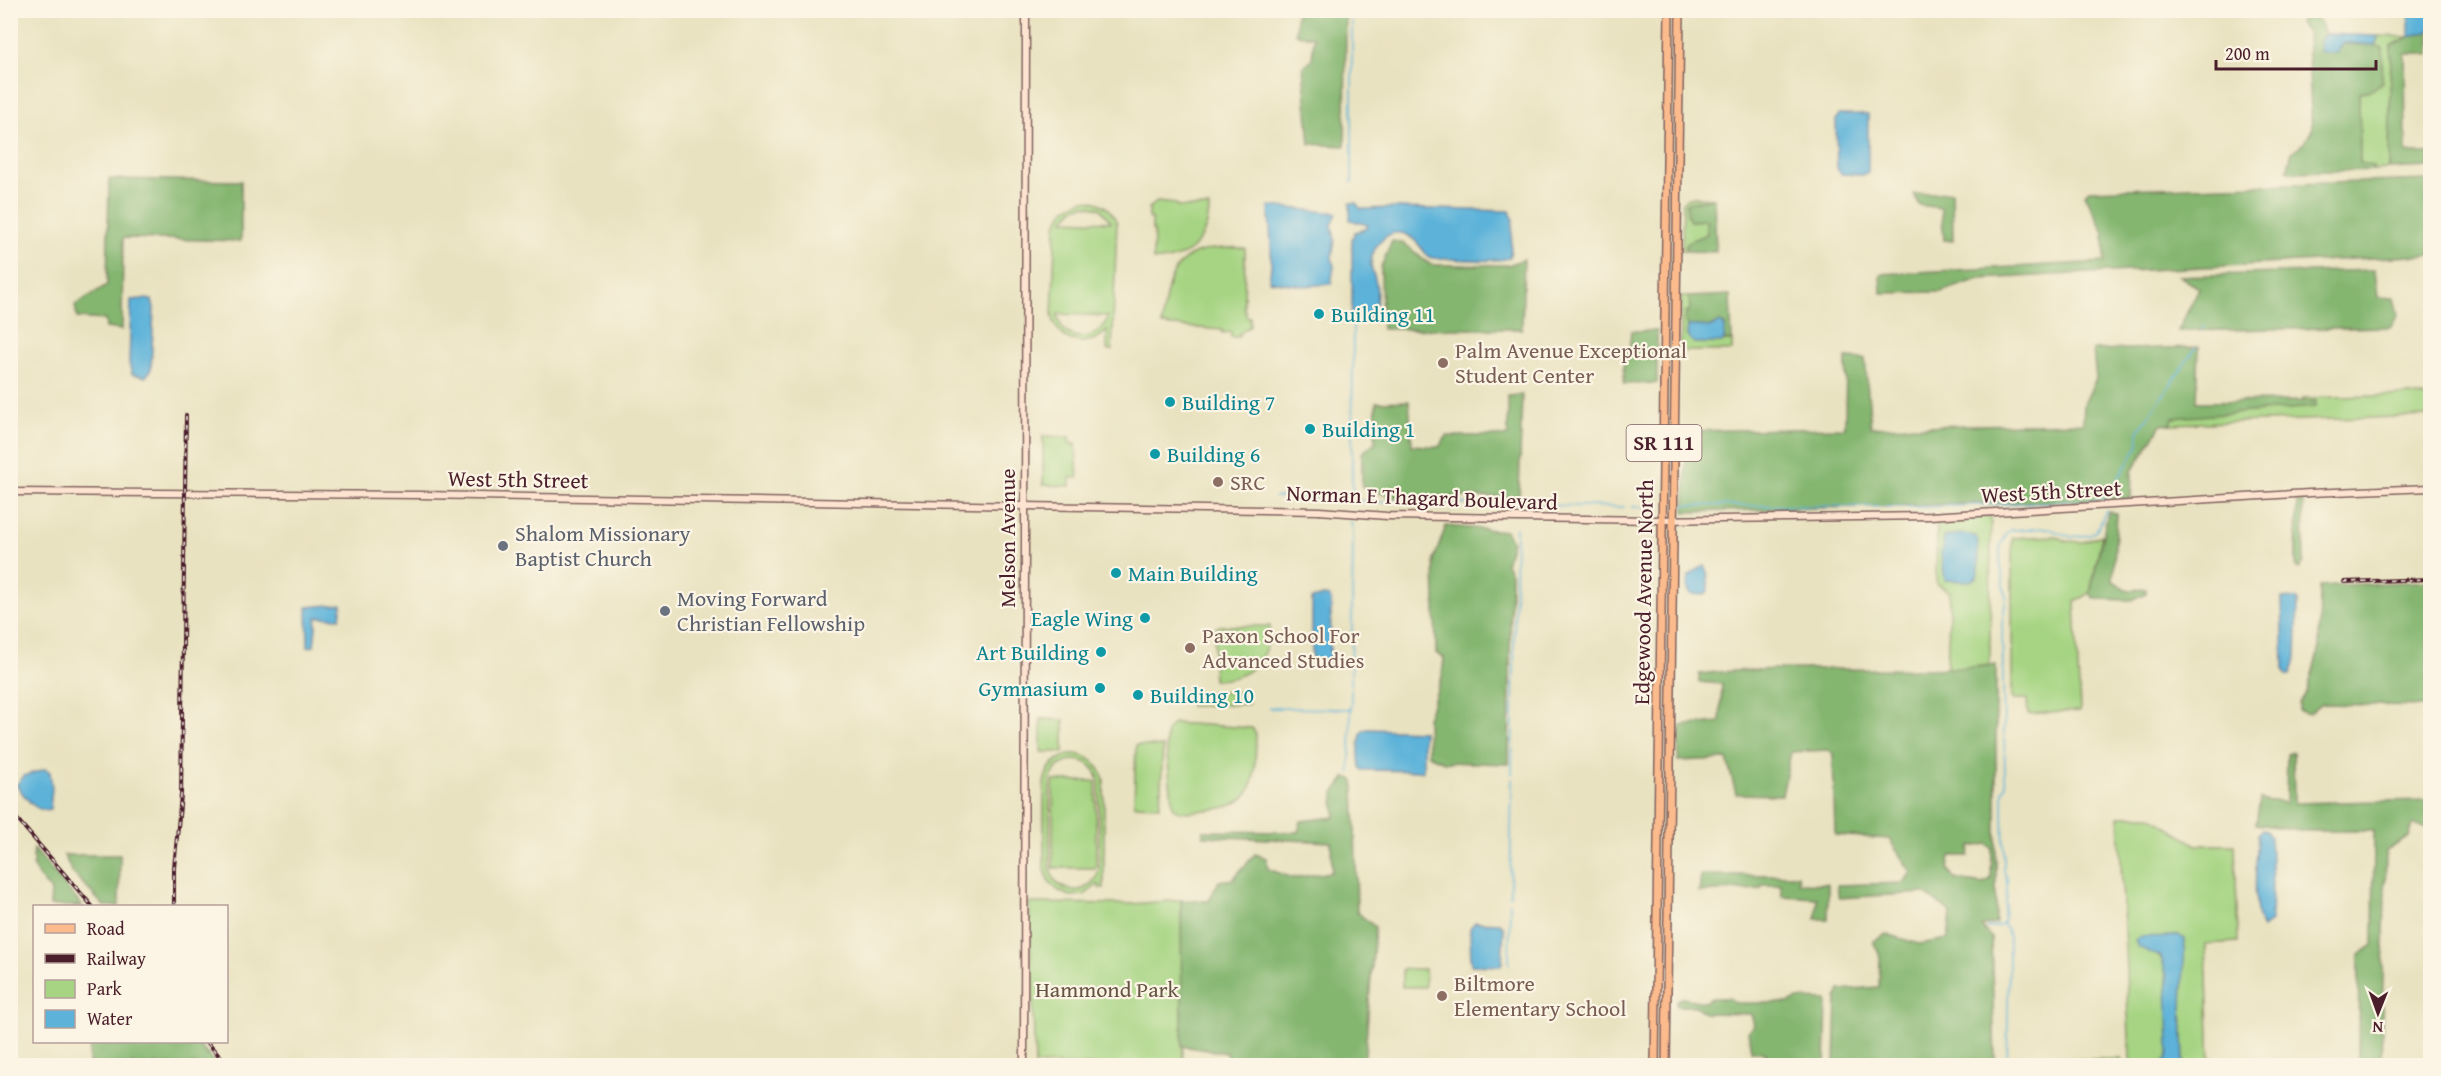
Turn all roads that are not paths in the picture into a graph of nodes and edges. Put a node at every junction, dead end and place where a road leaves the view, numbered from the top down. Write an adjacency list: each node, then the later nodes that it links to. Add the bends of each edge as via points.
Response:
1 (1026, 10): 6 (street, Melson Avenue)
2 (1669, 10): 8 (main road, Edgewood Avenue North / SR 111)
3 (1680, 10): 7 (main road, Edgewood Avenue North / SR 111)
4 (2430, 488): 7 (street, West 5th Street, via 1940,515)
5 (10, 492): 6 (street, West 5th Street)
6 (1025, 506): 8 (street, Norman E Thagard Boulevard); 9 (street, Melson Avenue)
7 (1673, 519): 8 (street, Norman E Thagard Boulevard); 11 (main road, Edgewood Avenue North / SR 111)
8 (1662, 520): 10 (main road, Edgewood Avenue North / SR 111)
9 (1024, 1065)
10 (1655, 1065)
11 (1666, 1065)

